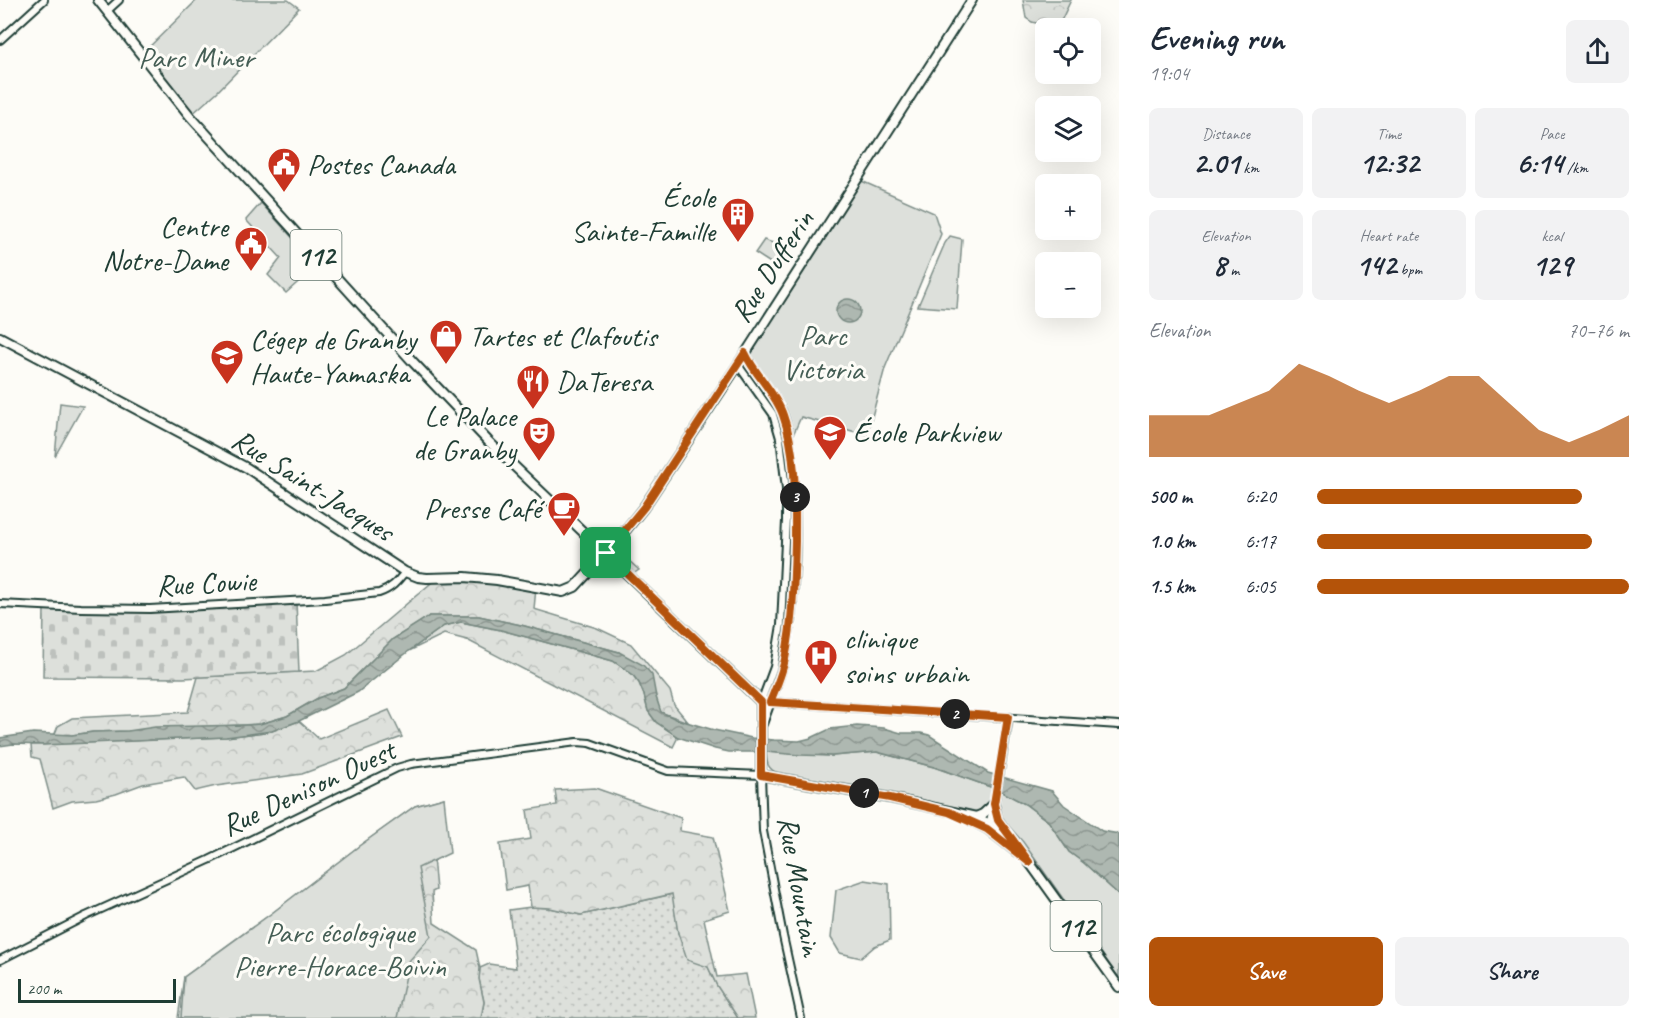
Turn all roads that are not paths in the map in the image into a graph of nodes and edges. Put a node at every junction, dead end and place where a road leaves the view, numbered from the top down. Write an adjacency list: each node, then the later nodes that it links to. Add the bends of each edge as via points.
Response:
1 (44, 0): 6 (street)
2 (98, 0): 5 (main road, 112)
3 (119, 0): 5 (street)
4 (972, 0): 8 (main road, Rue Dufferin)
5 (107, 11): 10 (main road, 112, via 190,116 414,363 488,441)
6 (0, 40)
7 (0, 337): 11 (main road, Rue Saint-Jacques, via 247,468)
8 (745, 353): 9 (main road, Rue Dufferin); 14 (street, via 782,411 795,490 790,625 783,666)
9 (738, 365): 10 (main road, Rue Dufferin, via 644,507); 13 (street, via 773,414 786,489 781,625 774,667)
10 (606, 553): 11 (main road, Rue Saint-Jacques, via 575,587 563,592 497,580 428,578); 13 (main road, 112)
11 (405, 572): 12 (street, Rue Cowie, via 386,591 325,599 150,609)
12 (0, 604)
13 (761, 702): 14 (main road); 16 (main road, Rue Mountain)
14 (770, 702): 15 (street); 16 (main road, Rue Mountain)
15 (1008, 717): 17 (street); 19 (street)
16 (762, 724): 18 (main road, Rue Mountain)
17 (1119, 724)
18 (761, 775): 20 (main road, 112); 25 (street, Rue Denison Ouest, via 668,771 577,742 411,764); 27 (street, Rue Mountain, via 763,831)
19 (995, 802): 21 (main road); 22 (street); 23 (main road, via 997,819)
20 (949, 812): 21 (main road, 112); 22 (main road)
21 (976, 817): 22 (main road, 112)
22 (989, 826): 23 (main road, 112); 24 (main road)
23 (1011, 839): 24 (main road, 112)
24 (1029, 862): 26 (main road, 112)
25 (0, 960)
26 (1119, 987)
27 (801, 1018)

